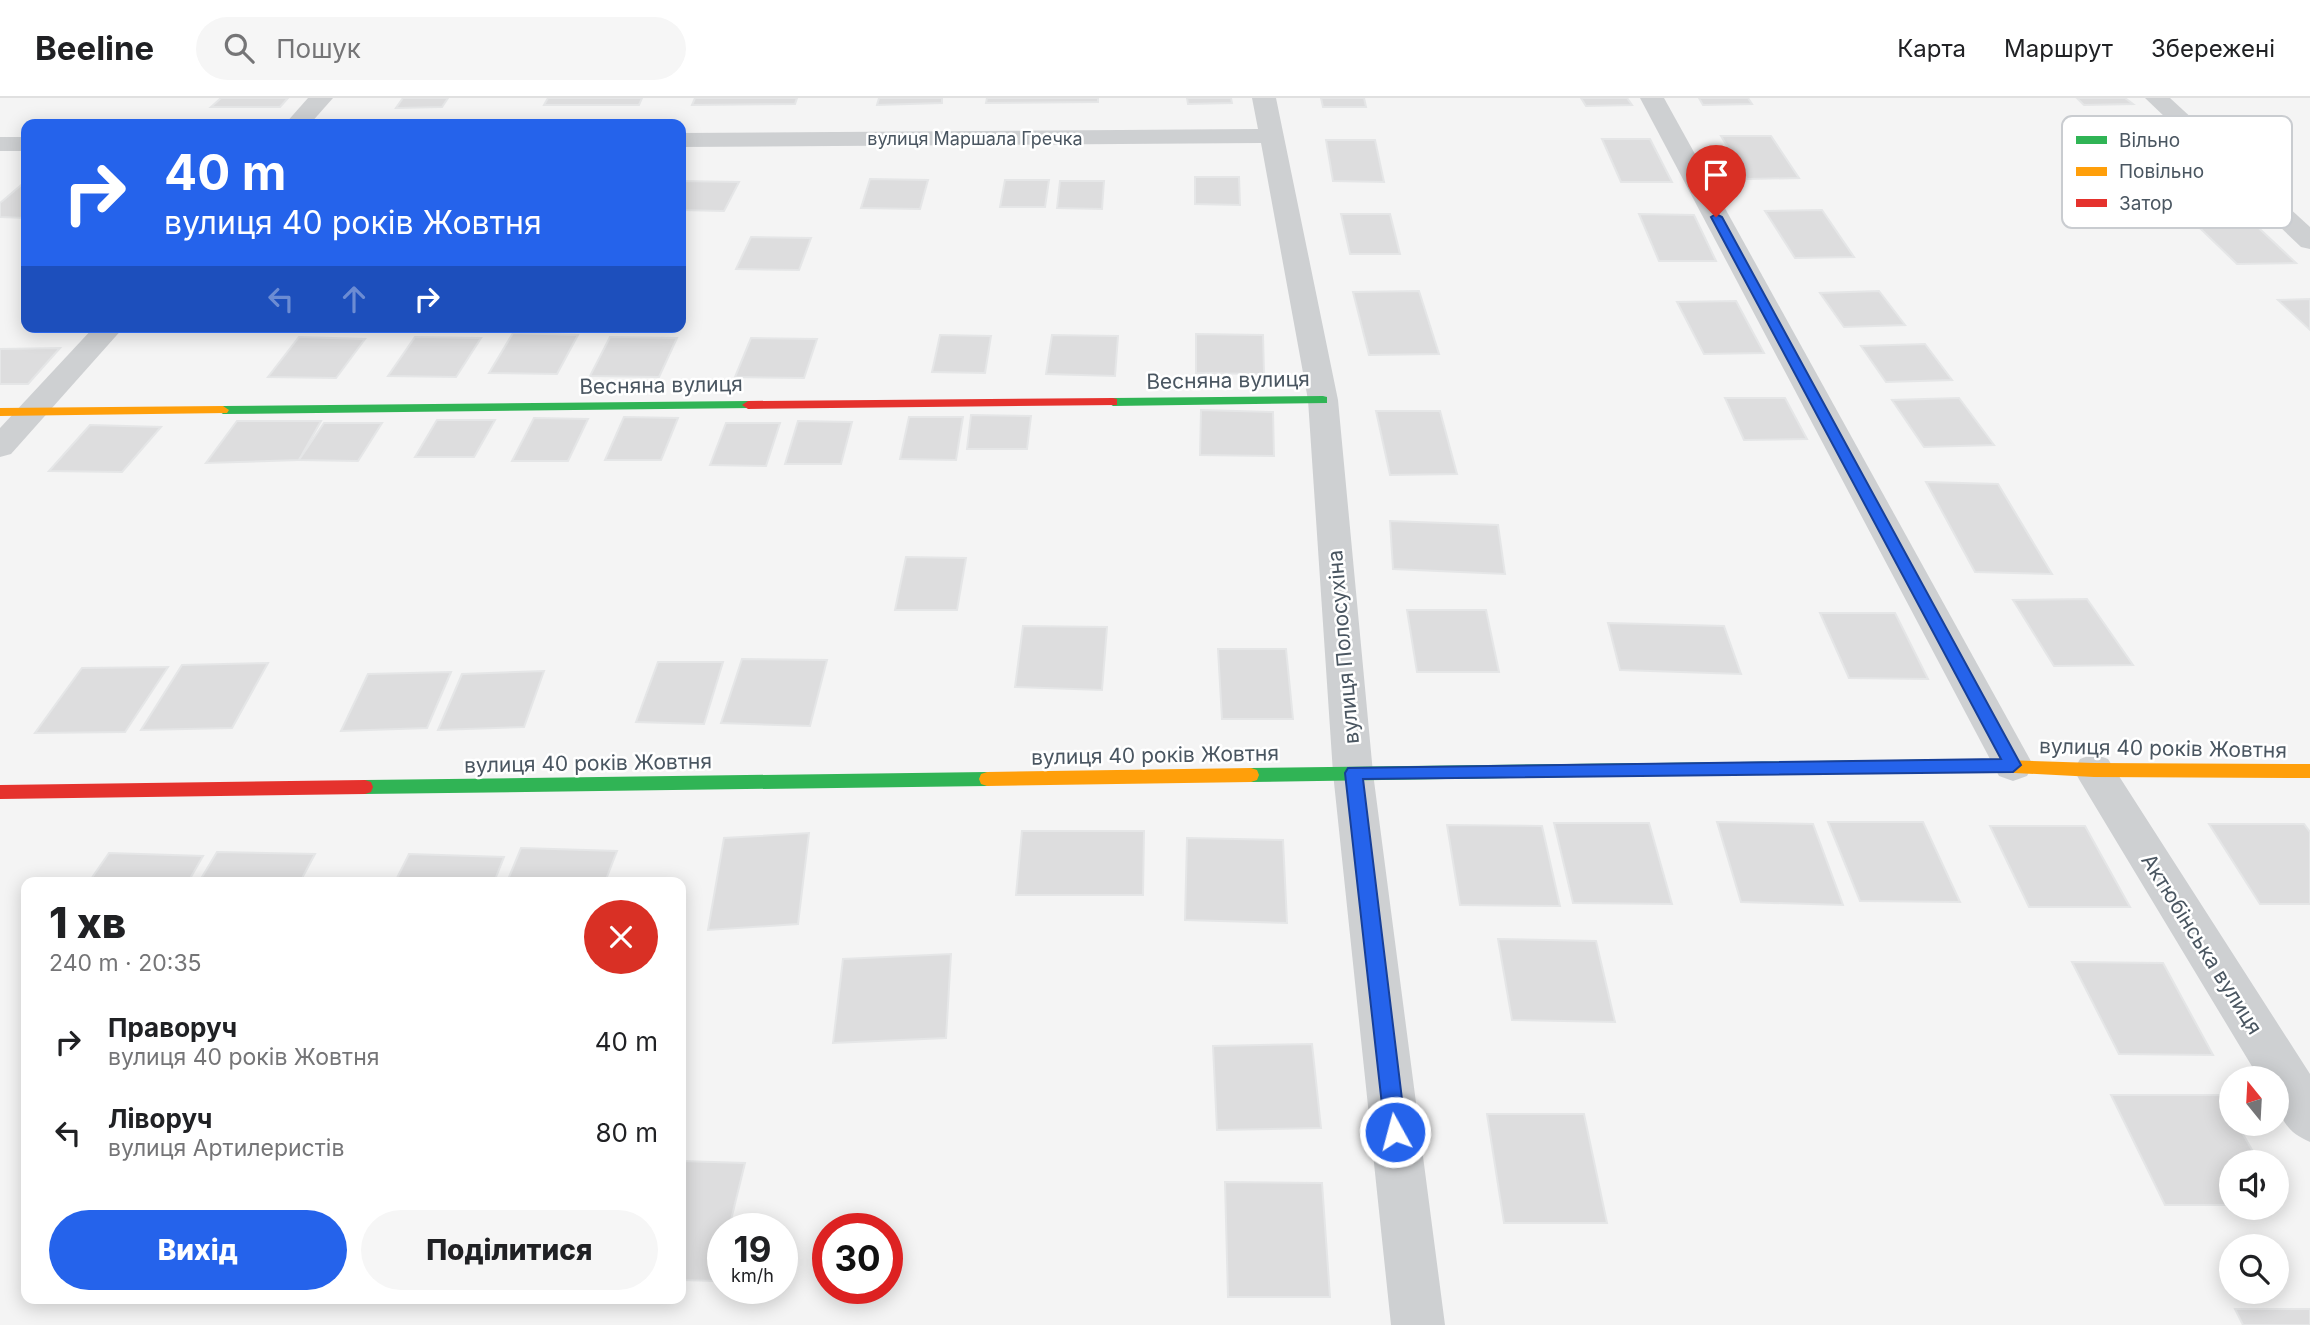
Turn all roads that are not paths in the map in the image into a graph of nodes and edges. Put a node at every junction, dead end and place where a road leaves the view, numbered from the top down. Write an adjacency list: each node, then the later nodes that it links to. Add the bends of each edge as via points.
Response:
1 (321, 98): 6 (street)
2 (1264, 98): 7 (street, вулиця Полосухіна)
3 (1652, 98): 18 (street)
4 (2157, 98): 5 (street)
5 (2176, 116)
6 (302, 119)
7 (1270, 136): 8 (street, вулиця Маршала Гречка); 14 (street, вулиця Полосухіна)
8 (686, 140)
9 (0, 144): 10 (street)
10 (21, 144)
11 (2292, 225): 12 (street)
12 (2310, 242)
13 (104, 333): 16 (street)
14 (1323, 400): 16 (street, Весняна вулиця); 21 (street, вулиця Полосухіна)
15 (0, 412): 16 (street, Весняна вулиця)
16 (32, 412): 17 (street)
17 (0, 447)
18 (2013, 765): 19 (street, вулиця 40 років Жовтня); 21 (street, вулиця 40 років Жовтня)
19 (2094, 770): 20 (street, вулиця 40 років Жовтня); 23 (street, Актюбінська вулиця)
20 (2310, 771)
21 (1353, 773): 22 (street, вулиця 40 років Жовтня); 24 (street, вулиця Полосухіна)
22 (0, 792)
23 (2310, 1118)
24 (1418, 1325)

